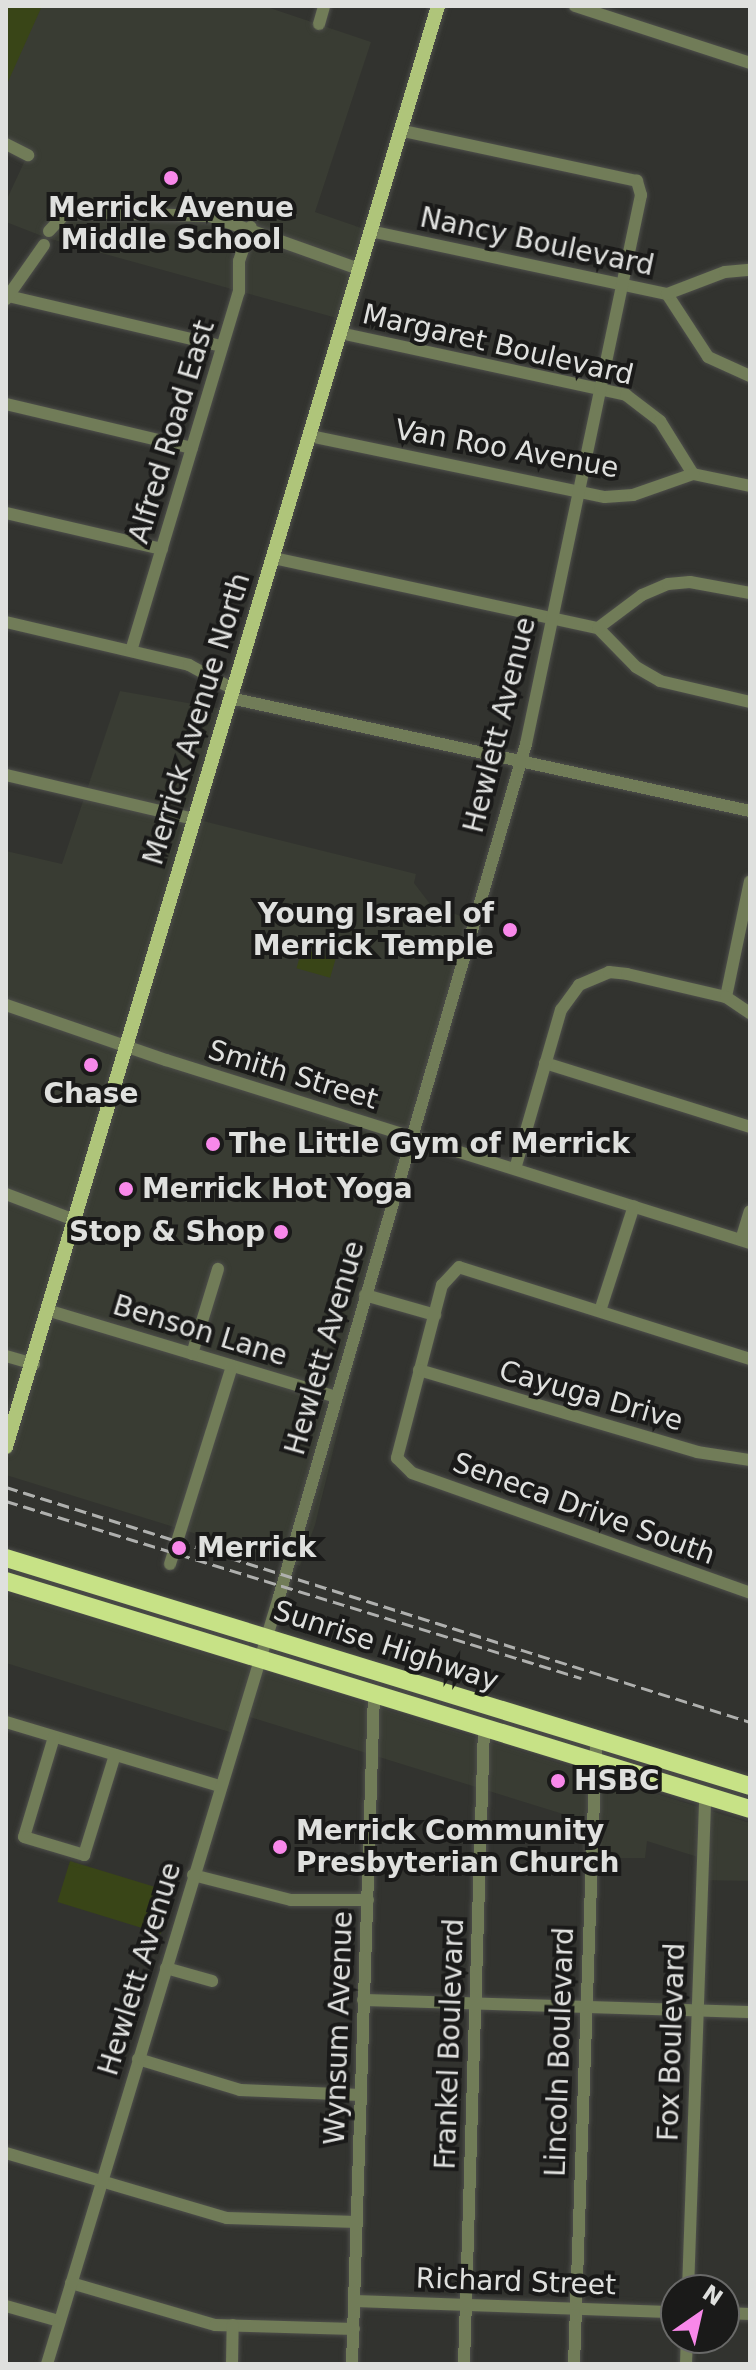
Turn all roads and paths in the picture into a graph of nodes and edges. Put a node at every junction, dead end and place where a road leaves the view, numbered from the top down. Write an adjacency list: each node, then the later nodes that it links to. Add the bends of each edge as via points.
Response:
1 (324, 6): 4 (street)
2 (438, 6): 6 (main road, Merrick Avenue North)
3 (575, 6): 5 (street)
4 (319, 24)
5 (750, 63)
6 (400, 130): 11 (main road, Merrick Avenue North); 15 (street, Hewlett Avenue, via 637,181 641,195)
7 (6, 144): 8 (street)
8 (28, 155)
9 (251, 227): 10 (street, via 210,216 67,212); 13 (street); 19 (street, Alfred Road East)
10 (49, 231)
11 (370, 231): 13 (main road, Merrick Avenue North); 15 (street, Nancy Boulevard)
12 (44, 245): 17 (street)
13 (359, 269): 18 (main road, Merrick Avenue North)
14 (750, 270): 16 (street, via 725,272)
15 (622, 285): 16 (street, Nancy Boulevard); 21 (street, Hewlett Avenue)
16 (667, 294): 20 (street, Nancy Boulevard, via 708,357)
17 (7, 297): 19 (street)
18 (340, 333): 21 (street, Margaret Boulevard); 23 (main road, Merrick Avenue North)
19 (222, 346): 24 (street, Alfred Road East)
20 (750, 376)
21 (600, 388): 25 (street, Margaret Boulevard, via 648,408); 27 (street, Hewlett Avenue)
22 (6, 404): 24 (street)
23 (310, 436): 27 (street, Van Roo Avenue); 30 (main road, Merrick Avenue North)
24 (192, 448): 29 (street, Alfred Road East)
25 (693, 474): 26 (street); 27 (street, Van Roo Avenue, via 633,495)
26 (750, 486)
27 (579, 491): 32 (street, Hewlett Avenue)
28 (6, 513): 29 (street)
29 (162, 549): 35 (street, Alfred Road East)
30 (273, 558): 32 (street); 36 (main road, Merrick Avenue North)
31 (750, 593): 34 (street, via 690,582 668,584 642,595)
32 (552, 617): 34 (street); 38 (street, Hewlett Avenue)
33 (6, 622): 35 (street)
34 (598, 628): 37 (street, via 636,667 660,681)
35 (131, 651): 36 (street, via 189,665)
36 (232, 694): 38 (street); 41 (main road, Merrick Avenue North)
37 (750, 702)
38 (521, 762): 40 (street); 50 (street, Hewlett Avenue)
39 (6, 775): 41 (street)
40 (750, 811)
41 (194, 819): 47 (main road, Merrick Avenue North)
42 (750, 881): 43 (street)
43 (746, 919): 44 (street)
44 (726, 997): 46 (street); 48 (street, via 627,974 592,977 568,995)
45 (6, 1005): 47 (street, Smith Street)
46 (750, 1013)
47 (128, 1047): 50 (street, Smith Street); 55 (main road, Merrick Avenue North)
48 (545, 1063): 49 (street); 51 (street)
49 (750, 1127)
50 (410, 1136): 51 (street, Smith Street); 58 (street, Hewlett Avenue)
51 (515, 1169): 53 (street, Smith Street)
52 (6, 1194): 55 (street)
53 (634, 1206): 56 (street, Smith Street); 60 (street)
54 (750, 1211): 56 (street)
55 (77, 1221): 59 (main road, Merrick Avenue North)
56 (746, 1241)
57 (218, 1269): 62 (street)
58 (365, 1295): 61 (street); 68 (street, Hewlett Avenue)
59 (50, 1311): 62 (street, Benson Lane); 65 (main road, Merrick Avenue North)
60 (600, 1311): 61 (street, via 459,1267 449,1273); 64 (street)
61 (435, 1315): 67 (street)
62 (192, 1354): 66 (street, Benson Lane)
63 (6, 1356): 65 (street)
64 (750, 1359)
65 (34, 1364): 69 (main road, Merrick Avenue North)
66 (232, 1366): 68 (street, Benson Lane); 73 (street)
67 (419, 1370): 71 (street, Cayuga Drive, via 697,1452); 75 (street, Seneca Drive South, via 397,1446 404,1468)
68 (336, 1397): 76 (street, Hewlett Avenue)
69 (10, 1420): 70 (main road, Merrick Avenue North)
70 (6, 1447)
71 (750, 1460)
72 (6, 1558): 76 (highway, Sunrise Highway)
73 (170, 1564)
74 (6, 1581): 77 (highway, Sunrise Highway)
75 (750, 1593)
76 (266, 1637): 77 (street, Hewlett Avenue); 82 (highway, Sunrise Highway)
77 (259, 1657): 78 (highway, Sunrise Highway); 84 (street, Hewlett Avenue)
78 (374, 1693): 80 (highway, Sunrise Highway); 89 (street, Wynsum Avenue)
79 (6, 1722): 81 (street)
80 (484, 1726): 82 (highway, Sunrise Highway); 93 (street, Frankel Boulevard)
81 (54, 1737): 83 (street); 83 (street, via 24,1837 84,1855)
82 (595, 1751): 85 (highway, Sunrise Highway); 86 (highway, Sunrise Highway); 94 (street, Lincoln Boulevard)
83 (115, 1755): 84 (street)
84 (219, 1786): 88 (street, Hewlett Avenue)
85 (750, 1786)
86 (705, 1795): 87 (highway, Sunrise Highway); 95 (street, Fox Boulevard)
87 (750, 1809)
88 (193, 1875): 89 (street, via 291,1900); 90 (street, Hewlett Avenue)
89 (368, 1900): 92 (street, Wynsum Avenue)
90 (166, 1968): 91 (street); 97 (street, Hewlett Avenue)
91 (212, 1981)
92 (363, 2000): 93 (street); 98 (street, Wynsum Avenue)
93 (475, 2003): 94 (street); 105 (street, Frankel Boulevard)
94 (586, 2007): 95 (street); 107 (street, Lincoln Boulevard)
95 (697, 2010): 96 (street); 102 (street, Fox Boulevard)
96 (750, 2012)
97 (138, 2059): 98 (street, via 240,2090); 100 (street, Hewlett Avenue)
98 (361, 2095): 101 (street, Wynsum Avenue)
99 (6, 2153): 100 (street)
100 (102, 2181): 101 (street, via 227,2218); 103 (street, Hewlett Avenue)
101 (357, 2222): 104 (street, Wynsum Avenue)
102 (689, 2274)
103 (71, 2283): 109 (street, Hewlett Avenue); 110 (street, via 197,2321)
104 (355, 2301): 105 (street, Richard Street); 111 (street, Wynsum Avenue)
105 (466, 2305): 107 (street, Richard Street); 115 (street, Frankel Boulevard)
106 (6, 2306): 109 (street)
107 (576, 2308): 108 (street, Richard Street); 116 (street, Lincoln Boulevard)
108 (660, 2311)
109 (59, 2321): 112 (street, Hewlett Avenue)
110 (233, 2325): 111 (street); 113 (street)
111 (354, 2329): 114 (street, Wynsum Avenue)
112 (47, 2364)
113 (232, 2364)
114 (352, 2364)
115 (464, 2364)
116 (574, 2364)

